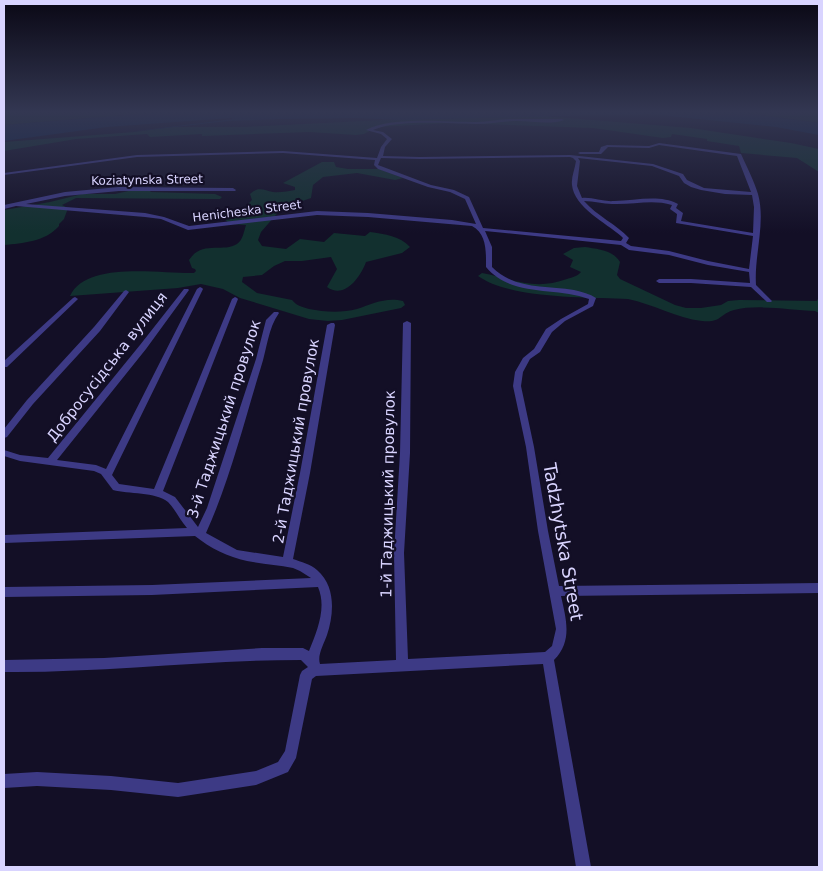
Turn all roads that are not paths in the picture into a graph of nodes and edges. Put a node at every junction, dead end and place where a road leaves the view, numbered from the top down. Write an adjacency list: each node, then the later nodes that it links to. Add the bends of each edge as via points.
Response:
1 (381, 152): 4 (street)
2 (602, 152): 5 (street, via 578,153)
3 (724, 152): 8 (street, via 739,155)
4 (379, 158): 5 (street); 6 (street, via 283,152 137,156); 12 (street, via 376,165 380,168 466,198)
5 (575, 158): 8 (street, via 653,165 681,175 691,186); 9 (street, via 579,165 575,188)
6 (4, 174)
7 (233, 190): 10 (street, Koziatynska Street, via 119,189 65,194)
8 (755, 194): 13 (street)
9 (582, 200): 13 (street, via 668,202 674,204 673,209 680,213 678,222); 14 (street, via 626,238)
10 (18, 206): 11 (street, Koziatynska Street); 12 (street, Henicheska Street, via 145,215 188,228 317,213 452,222)
11 (4, 207)
12 (481, 229): 14 (street, Henicheska Street); 38 (street, Tadzhytska Street, via 490,247 489,267 500,278 538,289 570,291 593,298 586,309 549,331 537,350 527,358 519,372 517,386)
13 (756, 235): 15 (street)
14 (623, 242): 15 (street, Henicheska Street, via 629,248 670,253)
15 (752, 271): 17 (street)
16 (659, 281): 17 (street)
17 (753, 285): 23 (street)
18 (200, 289): 31 (street)
19 (186, 290): 30 (street, Добросусідська вулиця)
20 (126, 292): 28 (street)
21 (75, 299): 27 (street)
22 (235, 299): 32 (street)
23 (769, 301)
24 (276, 313): 33 (street, 3-й Таджицький провулок, via 270,320 212,508)
25 (407, 323): 43 (street, 1-й Таджицький провулок, via 405,453 399,553)
26 (331, 325): 35 (street, 2-й Таджицький провулок)
27 (4, 364)
28 (4, 435)
29 (4, 453): 30 (street)
30 (50, 462): 31 (street, via 96,468)
31 (107, 476): 32 (street, via 116,488)
32 (157, 494): 33 (street, via 168,497)
33 (198, 533): 34 (street); 35 (street, via 236,554)
34 (4, 540)
35 (287, 562): 36 (street, via 304,569)
36 (320, 582): 39 (street, via 152,590); 41 (street, via 327,596 326,621)
37 (819, 588): 38 (street)
38 (554, 591): 40 (street, Tadzhytska Street, via 562,629 557,648)
39 (4, 592)
40 (548, 658): 43 (street); 46 (street)
41 (311, 662): 42 (street, via 303,654 262,654 104,664); 44 (street)
42 (4, 666)
43 (402, 666): 44 (street)
44 (326, 669): 45 (street, via 306,675 292,753 283,767 256,778 178,790 111,783)
45 (4, 780)
46 (584, 867)

